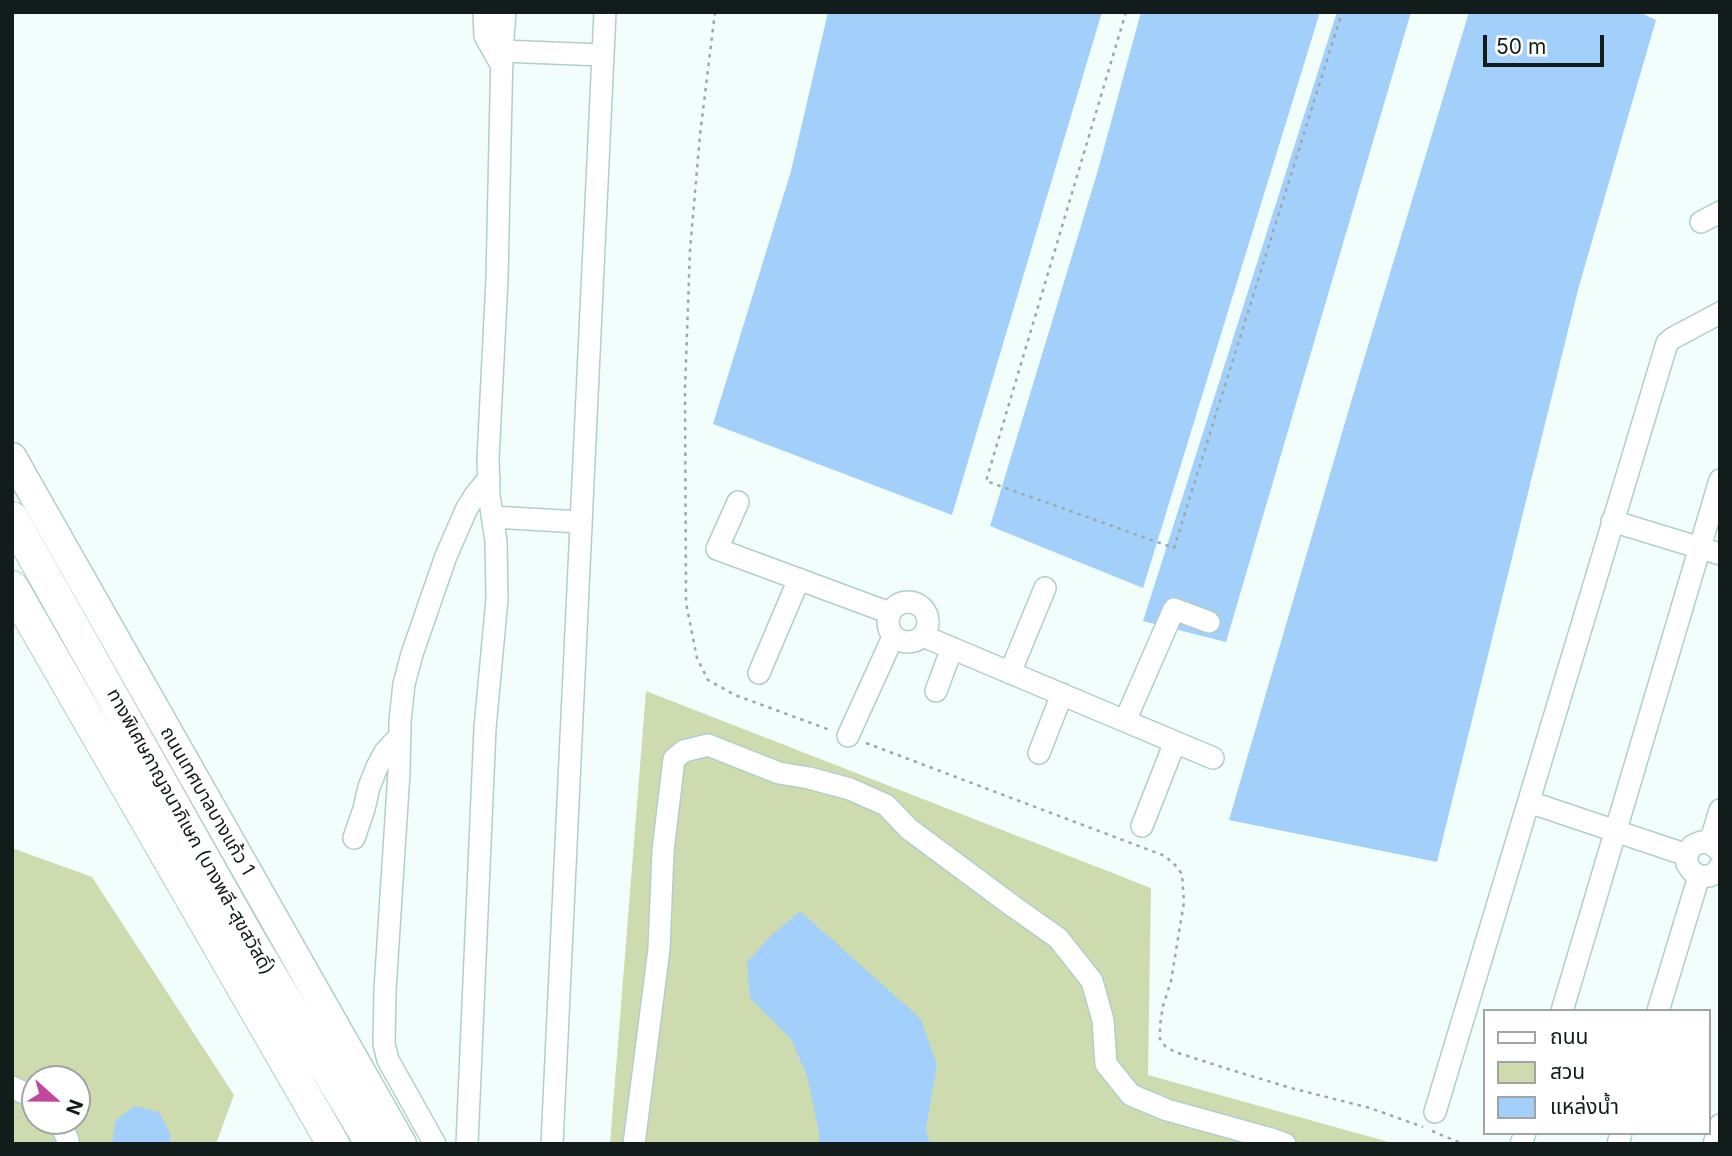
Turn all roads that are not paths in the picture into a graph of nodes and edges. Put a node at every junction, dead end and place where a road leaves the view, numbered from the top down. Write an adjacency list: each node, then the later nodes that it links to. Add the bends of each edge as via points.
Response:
1 (484, 12): 5 (street, via 485,36)
2 (505, 12): 5 (street)
3 (604, 12): 4 (street)
4 (602, 55): 5 (street); 13 (street)
5 (502, 58): 8 (street)
6 (1720, 313): 14 (street, via 1667,343)
7 (12, 457): 50 (main road, ถนนเทศบาลบางแก้ว 1)
8 (489, 478): 11 (street); 30 (street, via 467,508 446,556 412,654 404,684)
9 (1720, 480): 15 (street)
10 (738, 502): 17 (street, via 717,549)
11 (493, 517): 13 (street); 52 (street, via 497,599 485,728)
12 (12, 518): 49 (highway, ทางพิเศษกาญจนาภิเษก (บางพลี-สุขสวัสดิ์), via 250,941)
13 (580, 522): 53 (street)
14 (1612, 522): 15 (street); 35 (street)
15 (1699, 548): 16 (street); 38 (street)
16 (1720, 554)
17 (799, 579): 20 (street); 25 (street)
18 (12, 587): 48 (highway, ทางพิเศษกาญจนาภิเษก (บางพลี-สุขสวัสดิ์))
19 (1045, 588): 26 (street)
20 (890, 612): 22 (street, via 906,601 920,606 928,624); 23 (street, via 887,626)
21 (1209, 622): 29 (street, via 1174,609)
22 (923, 636): 23 (street, via 905,643); 24 (street)
23 (893, 637): 31 (street)
24 (952, 648): 26 (street); 27 (street)
25 (759, 673)
26 (1010, 673): 28 (street)
27 (936, 691)
28 (1062, 694): 29 (street); 33 (street)
29 (1125, 720): 32 (street)
30 (400, 736): 39 (street, via 377,767); 51 (street, via 384,1044 388,1060)
31 (848, 736)
32 (1175, 742): 34 (street); 37 (street)
33 (1039, 753)
34 (1213, 758)
35 (1529, 802): 38 (street); 46 (street)
36 (1720, 810): 40 (street)
37 (1142, 827)
38 (1616, 831): 41 (street); 44 (street)
39 (354, 838)
40 (1715, 847): 41 (street, via 1701,842 1692,846)
41 (1688, 855): 43 (street, via 1692,871)
42 (1720, 866): 43 (street, via 1709,876)
43 (1699, 876): 45 (street)
44 (1563, 1009)
45 (1659, 1009)
46 (1436, 1112)
47 (1720, 1125): 56 (street)
48 (333, 1144)
49 (372, 1144)
50 (402, 1144)
51 (435, 1144)
52 (467, 1144)
53 (552, 1144)
54 (634, 1144): 55 (street, via 659,949 663,851 674,759 684,751 708,745 779,773 850,789 886,804 909,829 1058,938 1092,981 1104,1020 1106,1064 1131,1095)
55 (1285, 1144)
56 (1714, 1144)

